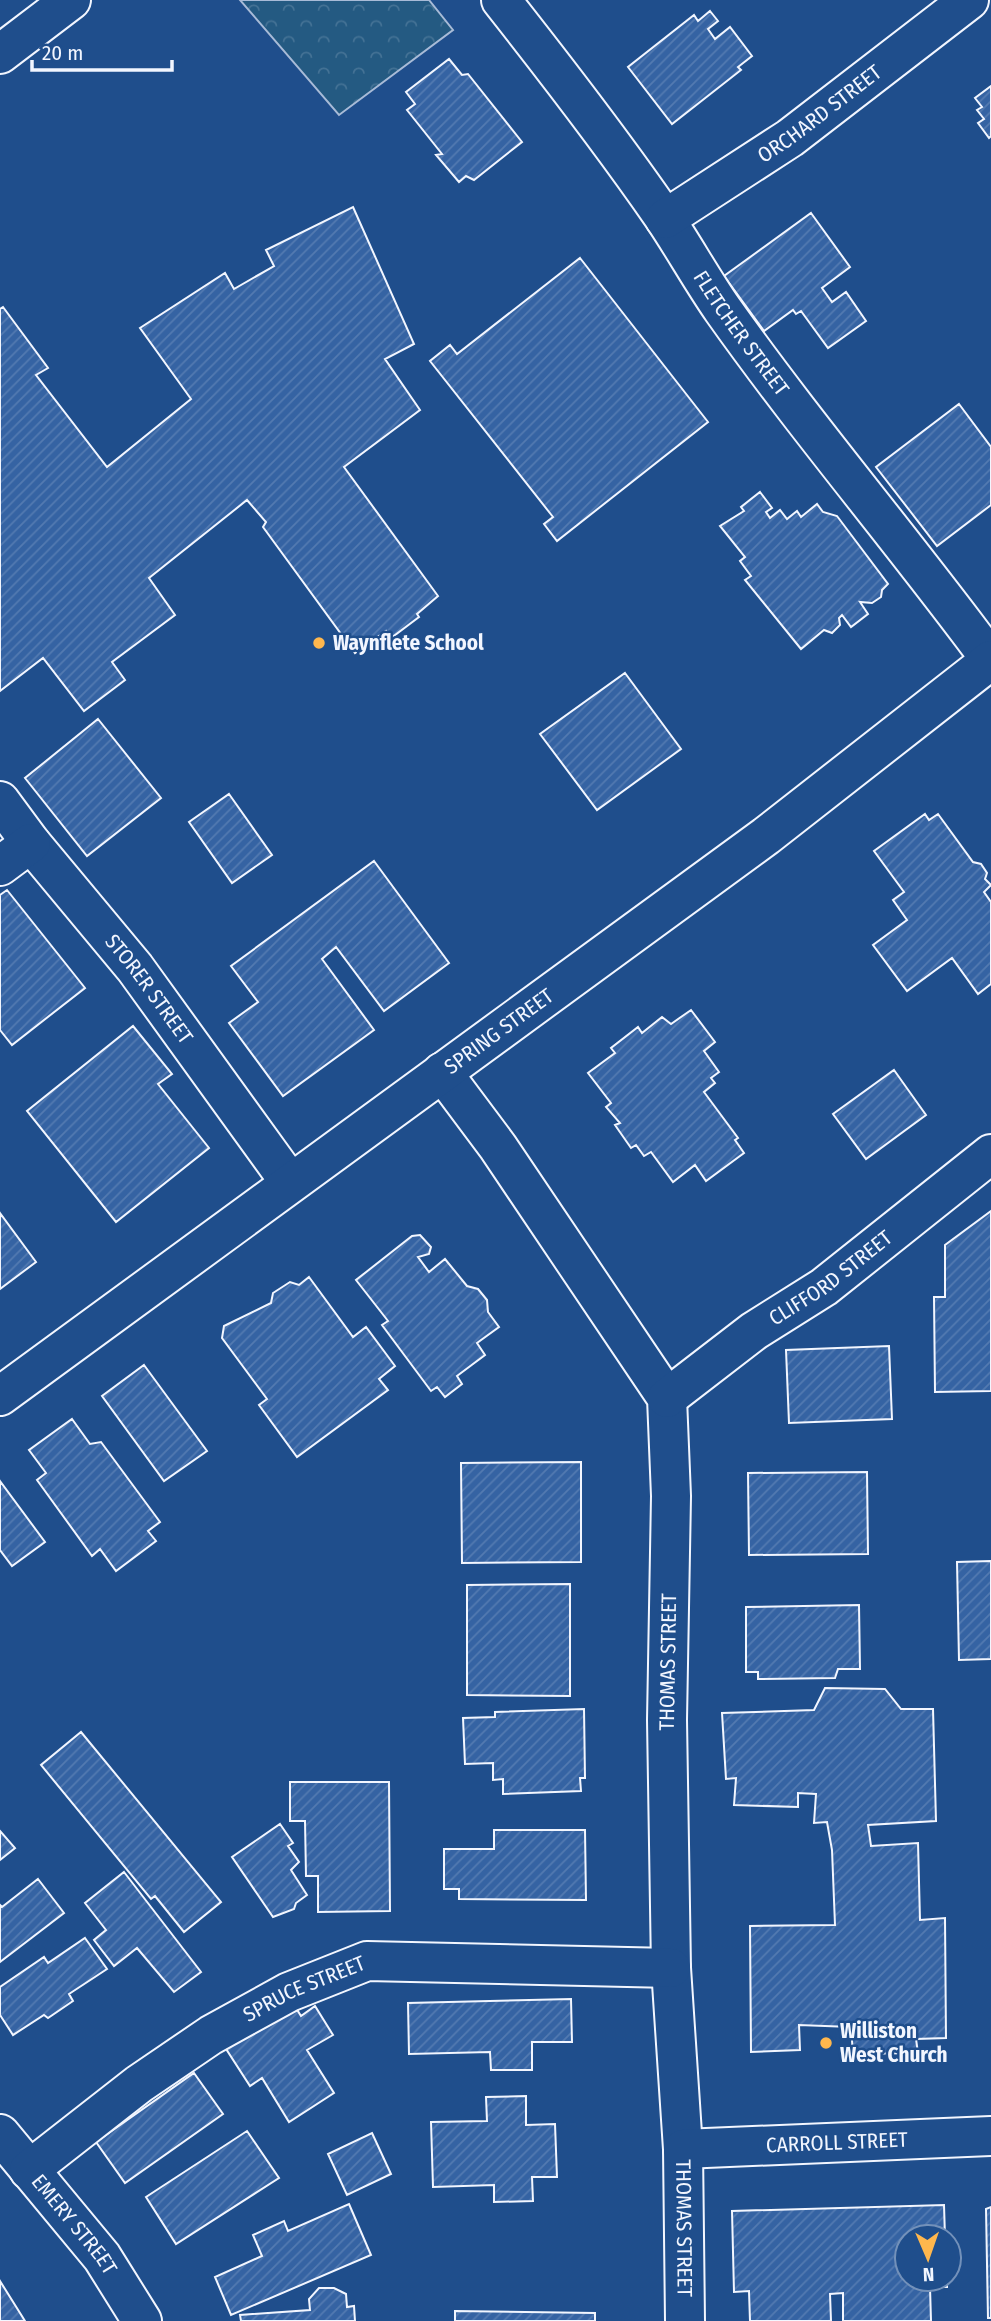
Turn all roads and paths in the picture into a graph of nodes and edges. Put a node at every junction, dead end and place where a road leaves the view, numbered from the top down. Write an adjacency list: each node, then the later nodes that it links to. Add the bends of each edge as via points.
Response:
1 (71, 0): 4 (street)
2 (500, 0): 5 (street, FLETCHER STREET, via 586,107)
3 (969, 0): 5 (street, ORCHARD STREET, via 790,138)
4 (0, 54)
5 (665, 219): 6 (street, FLETCHER STREET, via 738,331)
6 (991, 660): 10 (street, SPRING STREET, via 766,836)
7 (0, 801): 8 (street, STORER STREET)
8 (31, 843): 9 (street); 12 (street, STORER STREET, via 135,968)
9 (0, 866)
10 (442, 1072): 12 (street, SPRING STREET); 14 (street)
11 (991, 1154): 14 (street, CLIFFORD STREET, via 824,1287 754,1331)
12 (289, 1181): 13 (street, SPRING STREET)
13 (0, 1396)
14 (667, 1398): 15 (street, THOMAS STREET)
15 (671, 1968): 17 (street, THOMAS STREET); 18 (street, SPRUCE STREET, via 367,1961 289,1992)
16 (991, 2136): 17 (street, CARROLL STREET)
17 (683, 2150): 20 (street, THOMAS STREET)
18 (11, 2155): 19 (street, EMERY STREET, via 102,2257)
19 (142, 2321)
20 (685, 2321)

